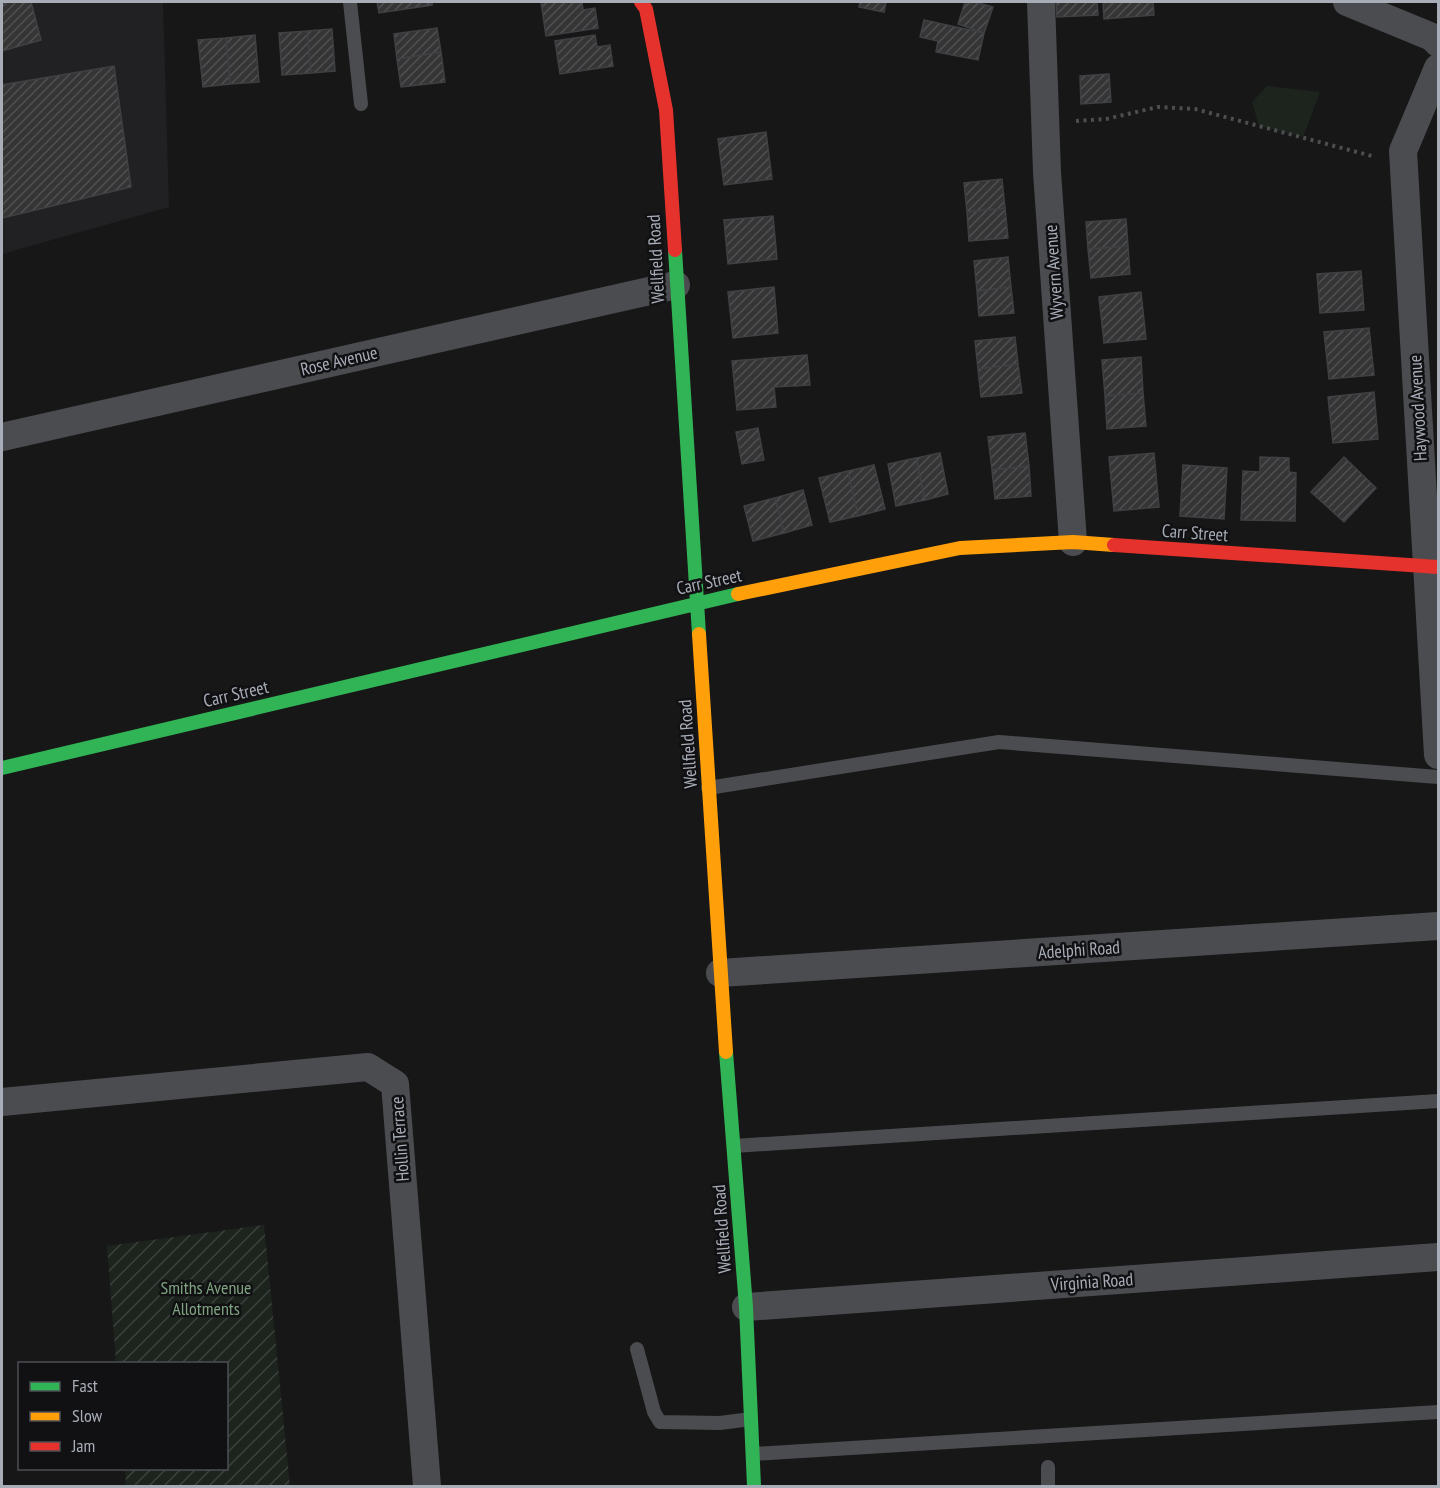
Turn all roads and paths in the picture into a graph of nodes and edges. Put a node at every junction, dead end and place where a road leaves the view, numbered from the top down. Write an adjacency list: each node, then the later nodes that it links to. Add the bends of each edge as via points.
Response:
1 (350, 2): 7 (lane)
2 (641, 2): 10 (street, Wellfield Road, via 646,9 666,110)
3 (1041, 2): 12 (street, Wyvern Avenue, via 1047,172)
4 (1347, 2): 5 (street, via 1432,37)
5 (1438, 43)
6 (1438, 68): 9 (street, Haywood Avenue, via 1403,150)
7 (361, 104)
8 (1106, 119): 9 (path, via 1158,107 1196,109)
9 (1404, 164): 13 (street, Haywood Avenue)
10 (676, 285): 11 (street, Rose Avenue); 14 (street, Wellfield Road)
11 (2, 437)
12 (1073, 542): 13 (street, Carr Street); 14 (street, Carr Street, via 960,548)
13 (1432, 567): 15 (street, Haywood Avenue)
14 (696, 603): 16 (street, Carr Street); 18 (street, Wellfield Road)
15 (1438, 755)
16 (2, 768)
17 (1438, 777): 18 (lane, via 999,742)
18 (708, 788): 20 (street, Wellfield Road)
19 (1438, 926): 20 (street, Adelphi Road)
20 (720, 973): 23 (street, Wellfield Road)
21 (1438, 1101): 23 (lane)
22 (2, 1102): 31 (street, Hollin Terrace, via 368,1066 395,1084)
23 (734, 1146): 25 (street, Wellfield Road)
24 (1438, 1257): 25 (street, Virginia Road)
25 (746, 1307): 28 (street, Wellfield Road)
26 (637, 1349): 28 (lane, via 660,1422)
27 (1438, 1412): 29 (lane)
28 (751, 1419): 29 (street, Wellfield Road)
29 (753, 1454): 32 (street, Wellfield Road)
30 (1048, 1467): 33 (lane)
31 (427, 1486)
32 (754, 1486)
33 (1048, 1486)

